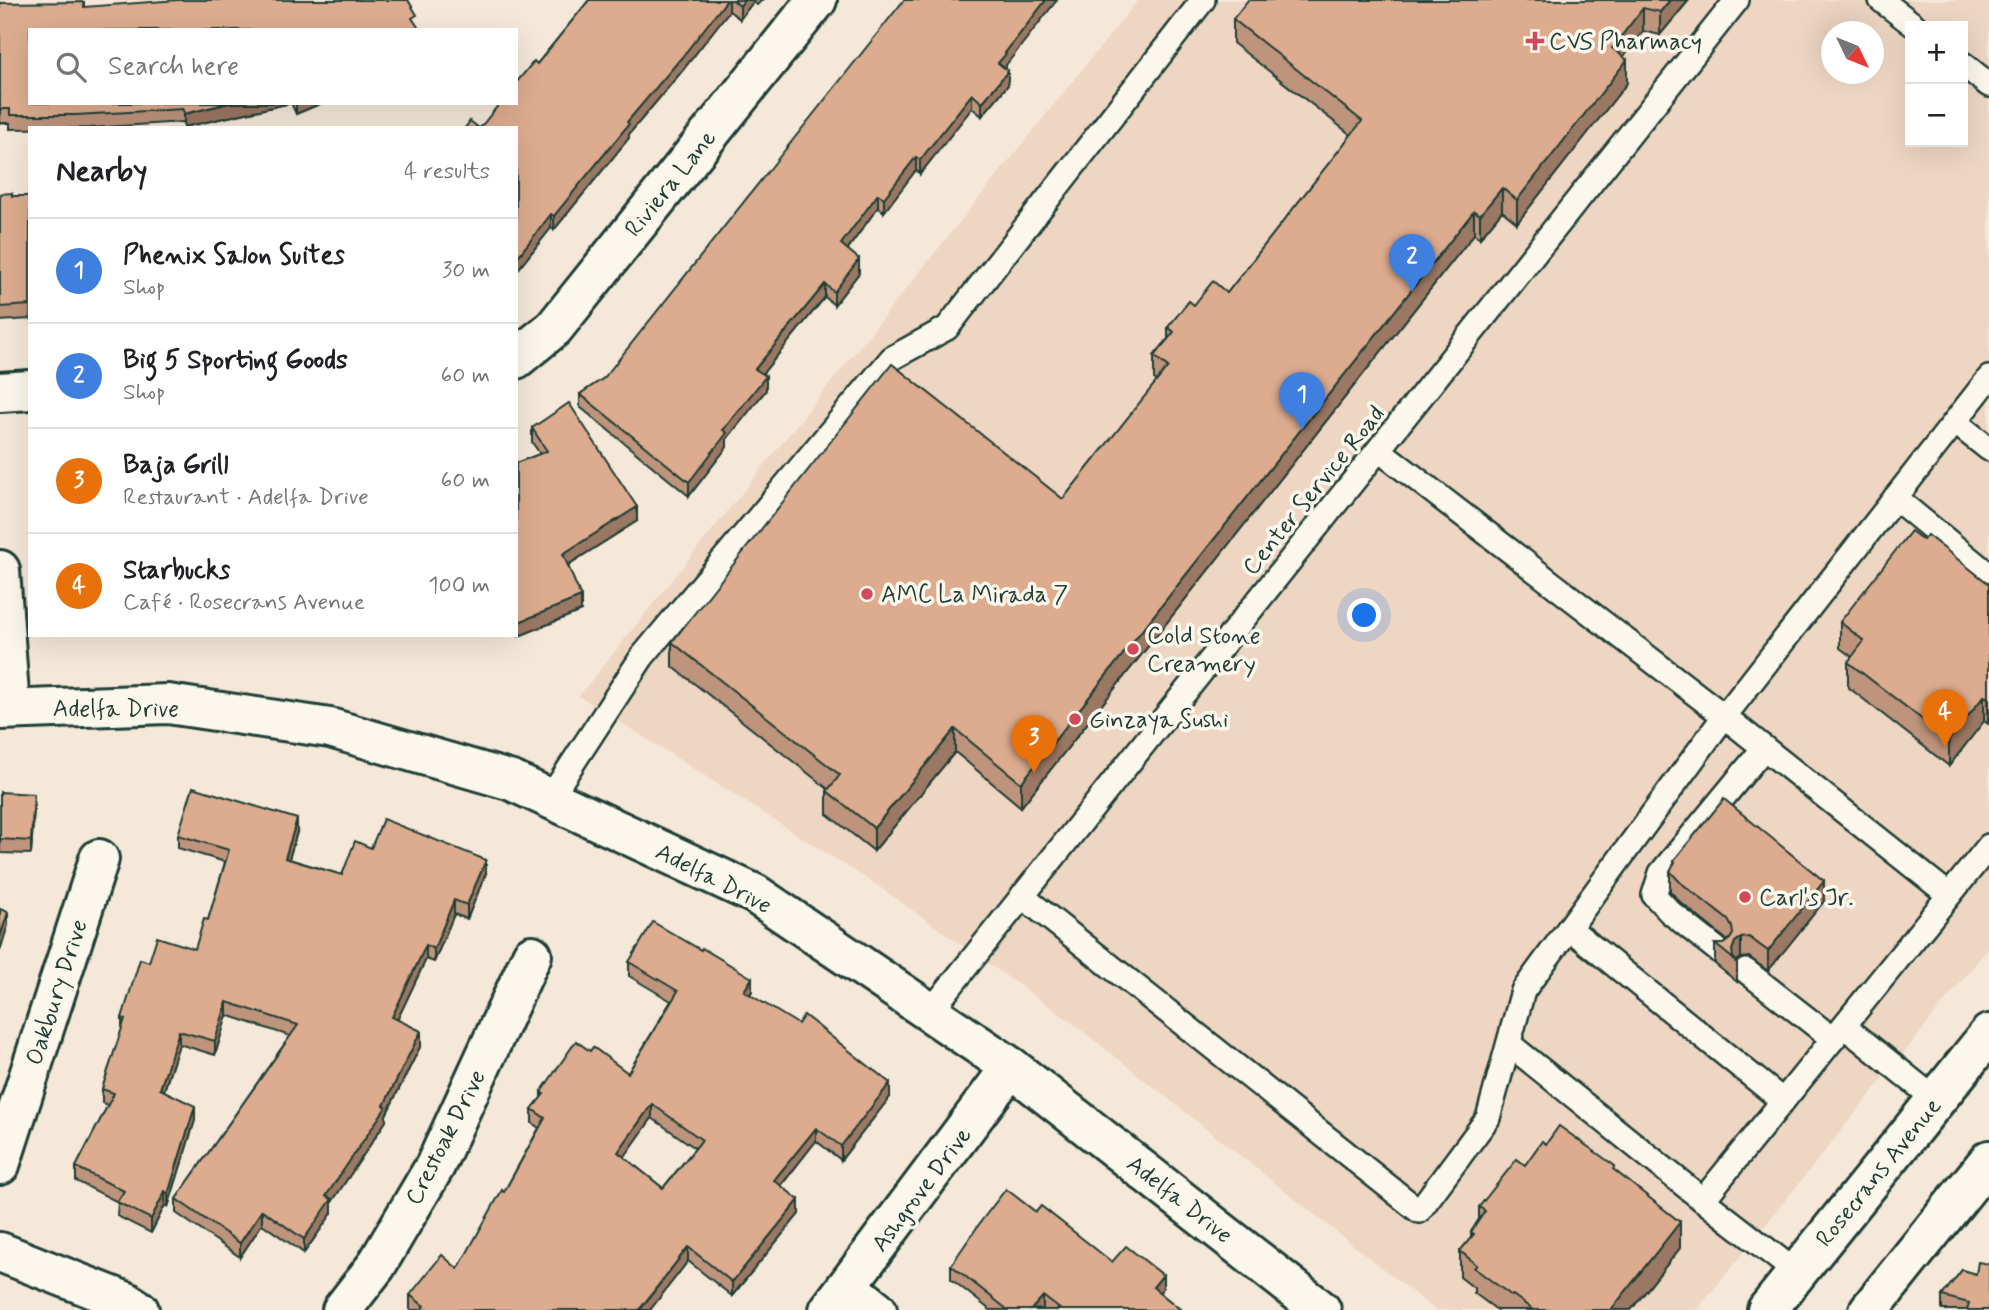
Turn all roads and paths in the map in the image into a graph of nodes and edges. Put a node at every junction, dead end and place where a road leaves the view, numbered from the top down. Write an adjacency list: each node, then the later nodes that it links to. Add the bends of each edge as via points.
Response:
1 (817, 0): 8 (street, Riviera Lane, via 554,328)
2 (1203, 0): 21 (lane, via 947,328 892,358 642,657)
3 (1737, 0): 14 (lane, Center Service Road)
4 (1881, 0): 5 (lane)
5 (1908, 21)
6 (1968, 68): 7 (lane)
7 (1989, 85)
8 (518, 357)
9 (1989, 378): 12 (lane)
10 (28, 390): 11 (street)
11 (0, 391)
12 (1955, 422): 13 (lane); 15 (lane)
13 (1989, 449)
14 (1379, 450): 19 (lane); 25 (lane, Center Service Road)
15 (1895, 498): 17 (lane); 19 (lane)
16 (0, 570): 18 (street)
17 (1989, 575)
18 (5, 710): 21 (street, Adelfa Drive, via 168,704 330,728 512,781)
19 (1724, 716): 20 (lane); 26 (lane)
20 (1764, 748): 24 (lane); 27 (lane, via 1661,873 1654,895)
21 (550, 798): 30 (street, Adelfa Drive, via 755,894)
22 (1989, 846): 24 (lane)
23 (99, 859): 38 (street, Oakbury Drive)
24 (1950, 895): 31 (lane)
25 (1022, 896): 30 (lane, Center Service Road); 33 (lane, via 1419,1211 1488,1118)
26 (1569, 928): 33 (lane, via 1523,991); 36 (lane)
27 (1719, 951)
28 (532, 955): 44 (street, Crestoak Drive, via 436,1166 376,1266)
29 (1746, 971): 31 (lane)
30 (930, 1012): 34 (street, Adelfa Drive)
31 (1839, 1032): 35 (lane); 36 (lane)
32 (1989, 1034): 35 (street, Rosecrans Avenue)
33 (1509, 1044): 39 (lane)
34 (1011, 1067): 42 (street, Ashgrove Drive); 46 (street, Adelfa Drive)
35 (1936, 1100): 41 (street, Rosecrans Avenue)
36 (1783, 1101): 39 (lane)
37 (1989, 1160): 48 (street)
38 (0, 1165)
39 (1703, 1200): 41 (lane)
40 (0, 1251): 43 (street)
41 (1797, 1273): 47 (street, Rosecrans Avenue)
42 (839, 1298): 45 (street)
43 (139, 1310)
44 (342, 1310)
45 (877, 1310)
46 (1321, 1310)
47 (1767, 1310)
48 (1869, 1310)

